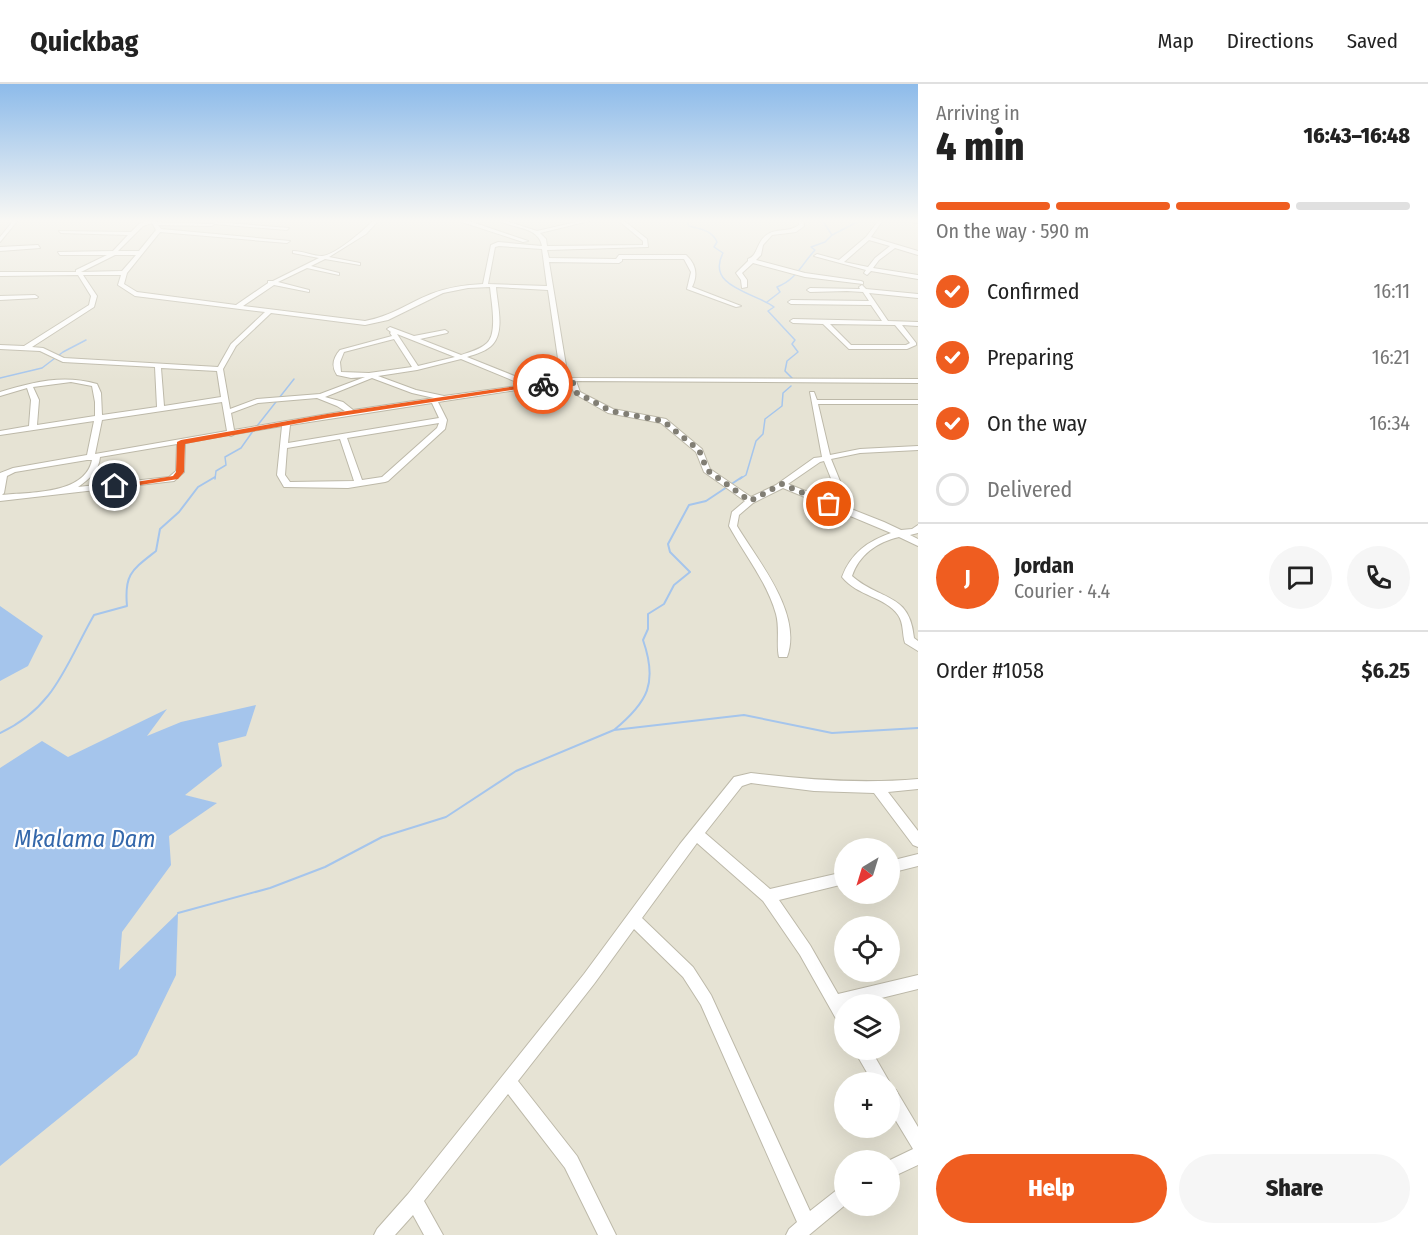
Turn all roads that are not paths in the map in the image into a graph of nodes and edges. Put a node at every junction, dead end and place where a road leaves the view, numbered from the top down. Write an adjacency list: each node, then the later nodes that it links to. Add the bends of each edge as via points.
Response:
1 (124, 273): 26 (street, via 122,285 135,294)
2 (79, 274): 39 (street, via 94,296 92,306)
3 (288, 274): 12 (street)
4 (490, 274): 14 (street)
5 (549, 274): 16 (street)
6 (694, 274): 25 (street, via 688,288)
7 (740, 274): 15 (street)
8 (800, 274): 13 (street)
9 (866, 274): 13 (street)
10 (900, 274): 11 (street)
11 (918, 277)
12 (270, 282): 19 (street); 26 (street)
13 (861, 283): 18 (street)
14 (489, 285): 16 (street); 29 (street, via 444,291); 40 (street, via 495,334 492,342)
15 (744, 287)
16 (551, 288): 45 (street)
17 (810, 290): 18 (street)
18 (863, 290): 20 (street); 24 (street)
19 (307, 291)
20 (918, 296)
21 (35, 297): 22 (street)
22 (0, 298)
23 (791, 302): 24 (street)
24 (872, 303): 31 (street)
25 (738, 306)
26 (236, 308): 27 (street)
27 (269, 312): 29 (street, via 358,323); 43 (street, via 233,345)
28 (793, 321): 30 (street)
29 (382, 322): 34 (street)
30 (825, 322): 31 (street); 32 (street, via 849,347 914,344)
31 (886, 323): 32 (street)
32 (897, 324): 33 (street)
33 (918, 324)
34 (390, 329): 36 (street); 37 (street)
35 (445, 332): 36 (street)
36 (413, 338): 37 (street); 40 (street)
37 (398, 339): 42 (street); 44 (street, via 347,349 338,355 339,374)
38 (0, 342): 39 (street)
39 (25, 349): 41 (street, via 41,349 63,360)
40 (464, 357): 42 (street); 48 (street)
41 (158, 366): 43 (street); 55 (street)
42 (416, 368): 44 (street)
43 (220, 369): 52 (street)
44 (374, 374): 50 (street, via 339,392); 51 (street, via 414,392)
45 (569, 380): 46 (street); 48 (street); 77 (street, via 577,393 604,408 663,421 699,450 707,470)
46 (918, 381)
47 (29, 385): 49 (street); 58 (street, via 66,379 95,385 99,392); 61 (street, via 35,400)
48 (533, 385): 51 (street)
49 (0, 394)
50 (316, 397): 56 (street, via 257,401); 57 (street, via 332,400)
51 (447, 398): 53 (street)
52 (225, 399): 55 (street); 56 (street)
53 (434, 400): 57 (street); 59 (street)
54 (918, 402): 68 (street, via 813,397)
55 (161, 409): 58 (street)
56 (228, 412): 63 (street)
57 (351, 412): 60 (street)
58 (98, 417): 61 (street); 69 (street)
59 (444, 420): 64 (street); 71 (street, via 435,436 393,474 376,483)
60 (286, 423): 63 (street); 66 (street)
61 (33, 428): 62 (street)
62 (0, 433)
63 (231, 434): 65 (street)
64 (343, 438): 66 (street); 71 (street)
65 (181, 442): 69 (street); 74 (street, via 180,472 176,478)
66 (285, 446): 71 (street, via 281,475 287,485)
67 (918, 448): 68 (street)
68 (826, 456): 72 (street); 73 (street)
69 (93, 457): 70 (street); 74 (street, via 96,464 90,473)
70 (3, 473): 75 (street)
71 (359, 484)
72 (782, 484): 77 (street); 79 (street)
73 (838, 486)
74 (67, 491): 76 (street)
75 (0, 493)
76 (0, 498)
77 (750, 501): 82 (street, via 735,514 733,526 778,599 785,642)
78 (918, 528): 79 (street, via 914,532)
79 (898, 532): 80 (street); 81 (street, via 859,554 847,577 864,592 896,603 906,620 909,640)
80 (918, 543)
81 (918, 647)
82 (783, 654)
83 (918, 784): 84 (street)
84 (878, 789): 85 (street, via 811,787 752,778 738,781); 86 (street)
85 (697, 835): 90 (street); 91 (street)
86 (918, 841)
87 (918, 860): 88 (street)
88 (900, 864)
89 (834, 880): 90 (street)
90 (768, 896): 94 (street)
91 (634, 919): 95 (street); 102 (street, via 688,972 706,1000)
92 (918, 982): 93 (street)
93 (868, 994)
94 (834, 1000)
95 (508, 1081): 100 (street); 105 (street, via 571,1162)
96 (900, 1113): 97 (street)
97 (918, 1143)
98 (918, 1156): 99 (street)
99 (900, 1164)
100 (414, 1200): 103 (street); 104 (street)
101 (834, 1204): 102 (street)
102 (802, 1231)
103 (384, 1235)
104 (434, 1235)
105 (607, 1235)

